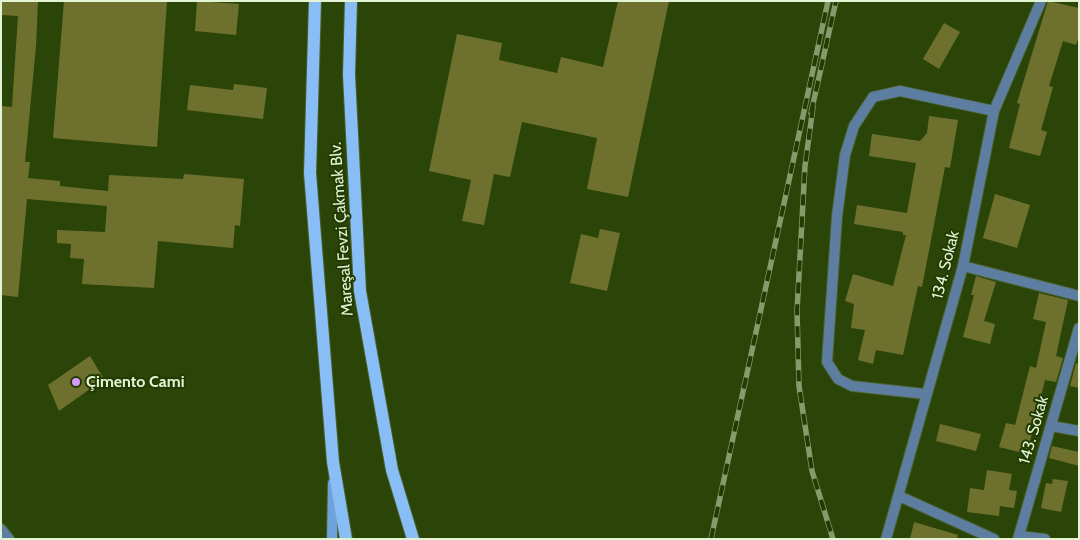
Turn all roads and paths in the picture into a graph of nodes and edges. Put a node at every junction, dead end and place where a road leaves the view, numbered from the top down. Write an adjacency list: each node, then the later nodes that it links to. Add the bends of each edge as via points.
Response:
1 (315, 1): 11 (main road, Mareşal Fevzi Çakmak Blv., via 310,173)
2 (351, 1): 18 (main road, Mareşal Fevzi Çakmak Blv., via 349,75 360,291 392,470)
3 (1041, 1): 4 (street, 134. Sokak)
4 (994, 111): 5 (street, 134. Sokak); 8 (street, via 900,91 873,97 854,126 845,155 837,216 827,362 838,378 852,386)
5 (963, 266): 6 (street); 8 (street, 134. Sokak)
6 (1079, 296)
7 (1079, 328): 9 (street, 143. Sokak)
8 (925, 394): 12 (street, 134. Sokak)
9 (1052, 426): 10 (street); 14 (street, 143. Sokak)
10 (1079, 430)
11 (333, 462): 16 (main road); 17 (main road, Mareşal Fevzi Çakmak Blv.)
12 (899, 496): 19 (street, 134. Sokak); 20 (street)
13 (1, 529): 15 (street)
14 (1018, 537): 21 (street)
15 (9, 539)
16 (332, 539)
17 (346, 539)
18 (413, 539)
19 (886, 539)
20 (994, 539)
21 (1044, 539)

